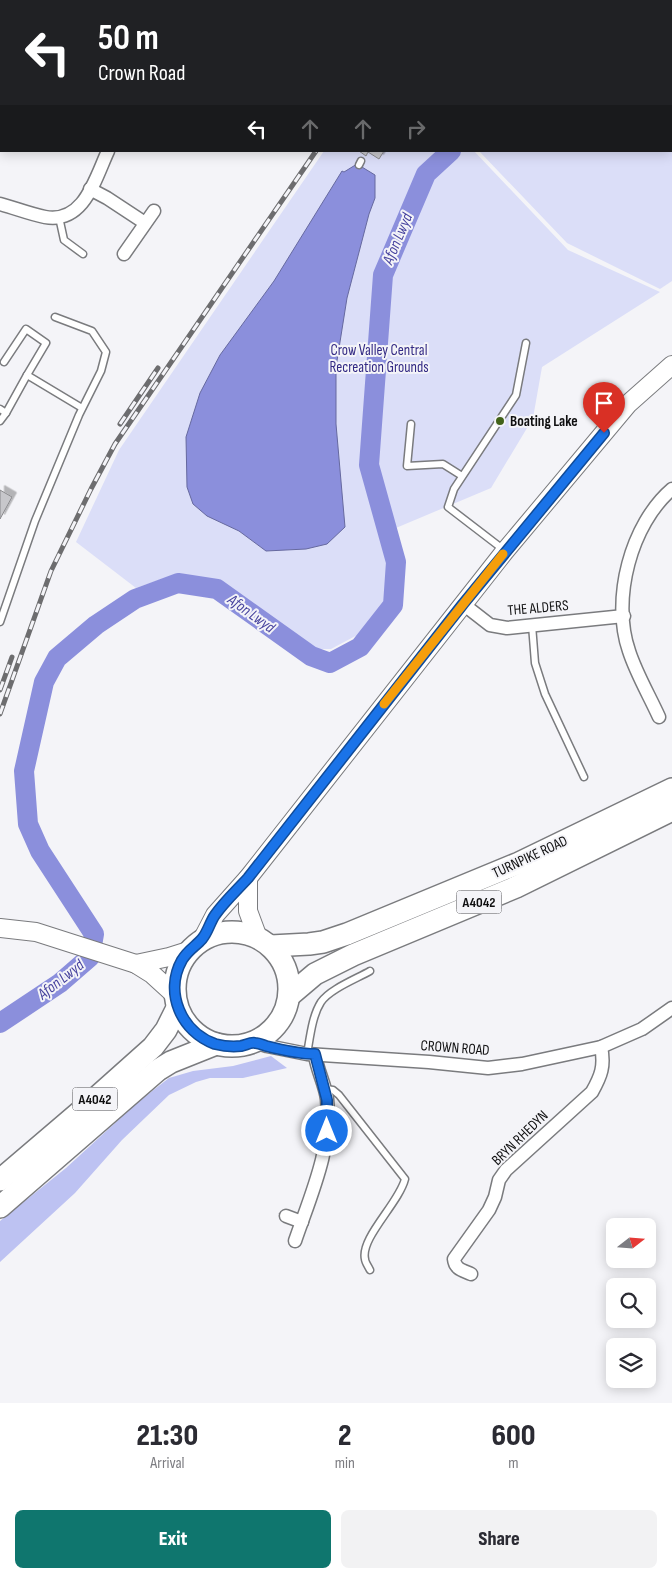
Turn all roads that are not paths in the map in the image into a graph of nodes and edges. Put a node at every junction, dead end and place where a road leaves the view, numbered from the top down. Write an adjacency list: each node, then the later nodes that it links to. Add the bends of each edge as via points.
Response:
1 (108, 152): 2 (street)
2 (90, 190): 5 (street, via 77,210); 6 (street)
3 (0, 204): 5 (street, via 46,217)
4 (154, 211): 6 (street)
5 (59, 217): 7 (lane, via 64,240)
6 (145, 223): 8 (street)
7 (83, 254)
8 (124, 254)
9 (55, 317): 14 (lane, via 92,331 106,352 101,371)
10 (526, 343): 18 (lane, via 516,395)
11 (4, 362): 13 (lane, via 26,329 46,343)
12 (672, 365): 20 (street, via 628,404)
13 (27, 375): 14 (lane); 15 (lane)
14 (82, 408): 23 (lane, via 35,520)
15 (3, 411): 16 (lane)
16 (0, 421)
17 (411, 424): 18 (lane, via 406,466 443,464)
18 (462, 476): 20 (lane, via 448,507)
19 (672, 489): 22 (street, via 641,527 627,568 622,595)
20 (505, 551): 21 (street)
21 (463, 604): 24 (street, THE ALDERS, via 490,625 507,628); 29 (street)
22 (624, 616): 24 (street, THE ALDERS); 25 (street, via 629,651)
23 (0, 622)
24 (532, 626): 26 (lane, via 535,663 545,694)
25 (658, 717)
26 (584, 777)
27 (672, 789): 31 (highway, TURNPIKE ROAD / A4042, via 519,863 347,934 309,944)
28 (672, 810): 35 (highway, TURNPIKE ROAD / A4042, via 516,887 353,955 315,974)
29 (248, 878): 31 (street, via 248,911); 32 (street, via 215,915)
30 (0, 928): 33 (street, via 36,932)
31 (264, 942): 32 (highway, via 248,933 236,931 218,933); 35 (highway, via 280,957 286,969)
32 (195, 945): 33 (street, via 169,957); 36 (highway, via 177,971 174,983)
33 (136, 964): 36 (street, via 152,974)
34 (370, 971): 41 (lane, via 337,988 322,1000 316,1011)
35 (289, 996): 38 (highway, via 278,1024)
36 (176, 1001): 39 (highway, via 183,1020 192,1031); 43 (highway, A4042, via 166,1030 153,1047)
37 (672, 1008): 40 (street, CROWN ROAD, via 642,1029)
38 (254, 1042): 39 (highway, via 241,1046); 41 (street, CROWN ROAD)
39 (216, 1044): 44 (highway, A4042, via 158,1070)
40 (601, 1047): 41 (street, CROWN ROAD, via 488,1068); 49 (street, BRYN RHEDYN, via 604,1060 592,1092 499,1180 489,1210 454,1259 457,1268)
41 (311, 1054): 42 (street)
42 (324, 1089): 46 (street, via 327,1131 323,1157); 48 (lane, via 340,1095 405,1179 392,1206 365,1246 364,1258)
43 (0, 1180)
44 (0, 1207)
45 (286, 1216): 46 (street)
46 (302, 1222): 47 (street)
47 (295, 1241)
48 (370, 1270)
49 (471, 1274)

